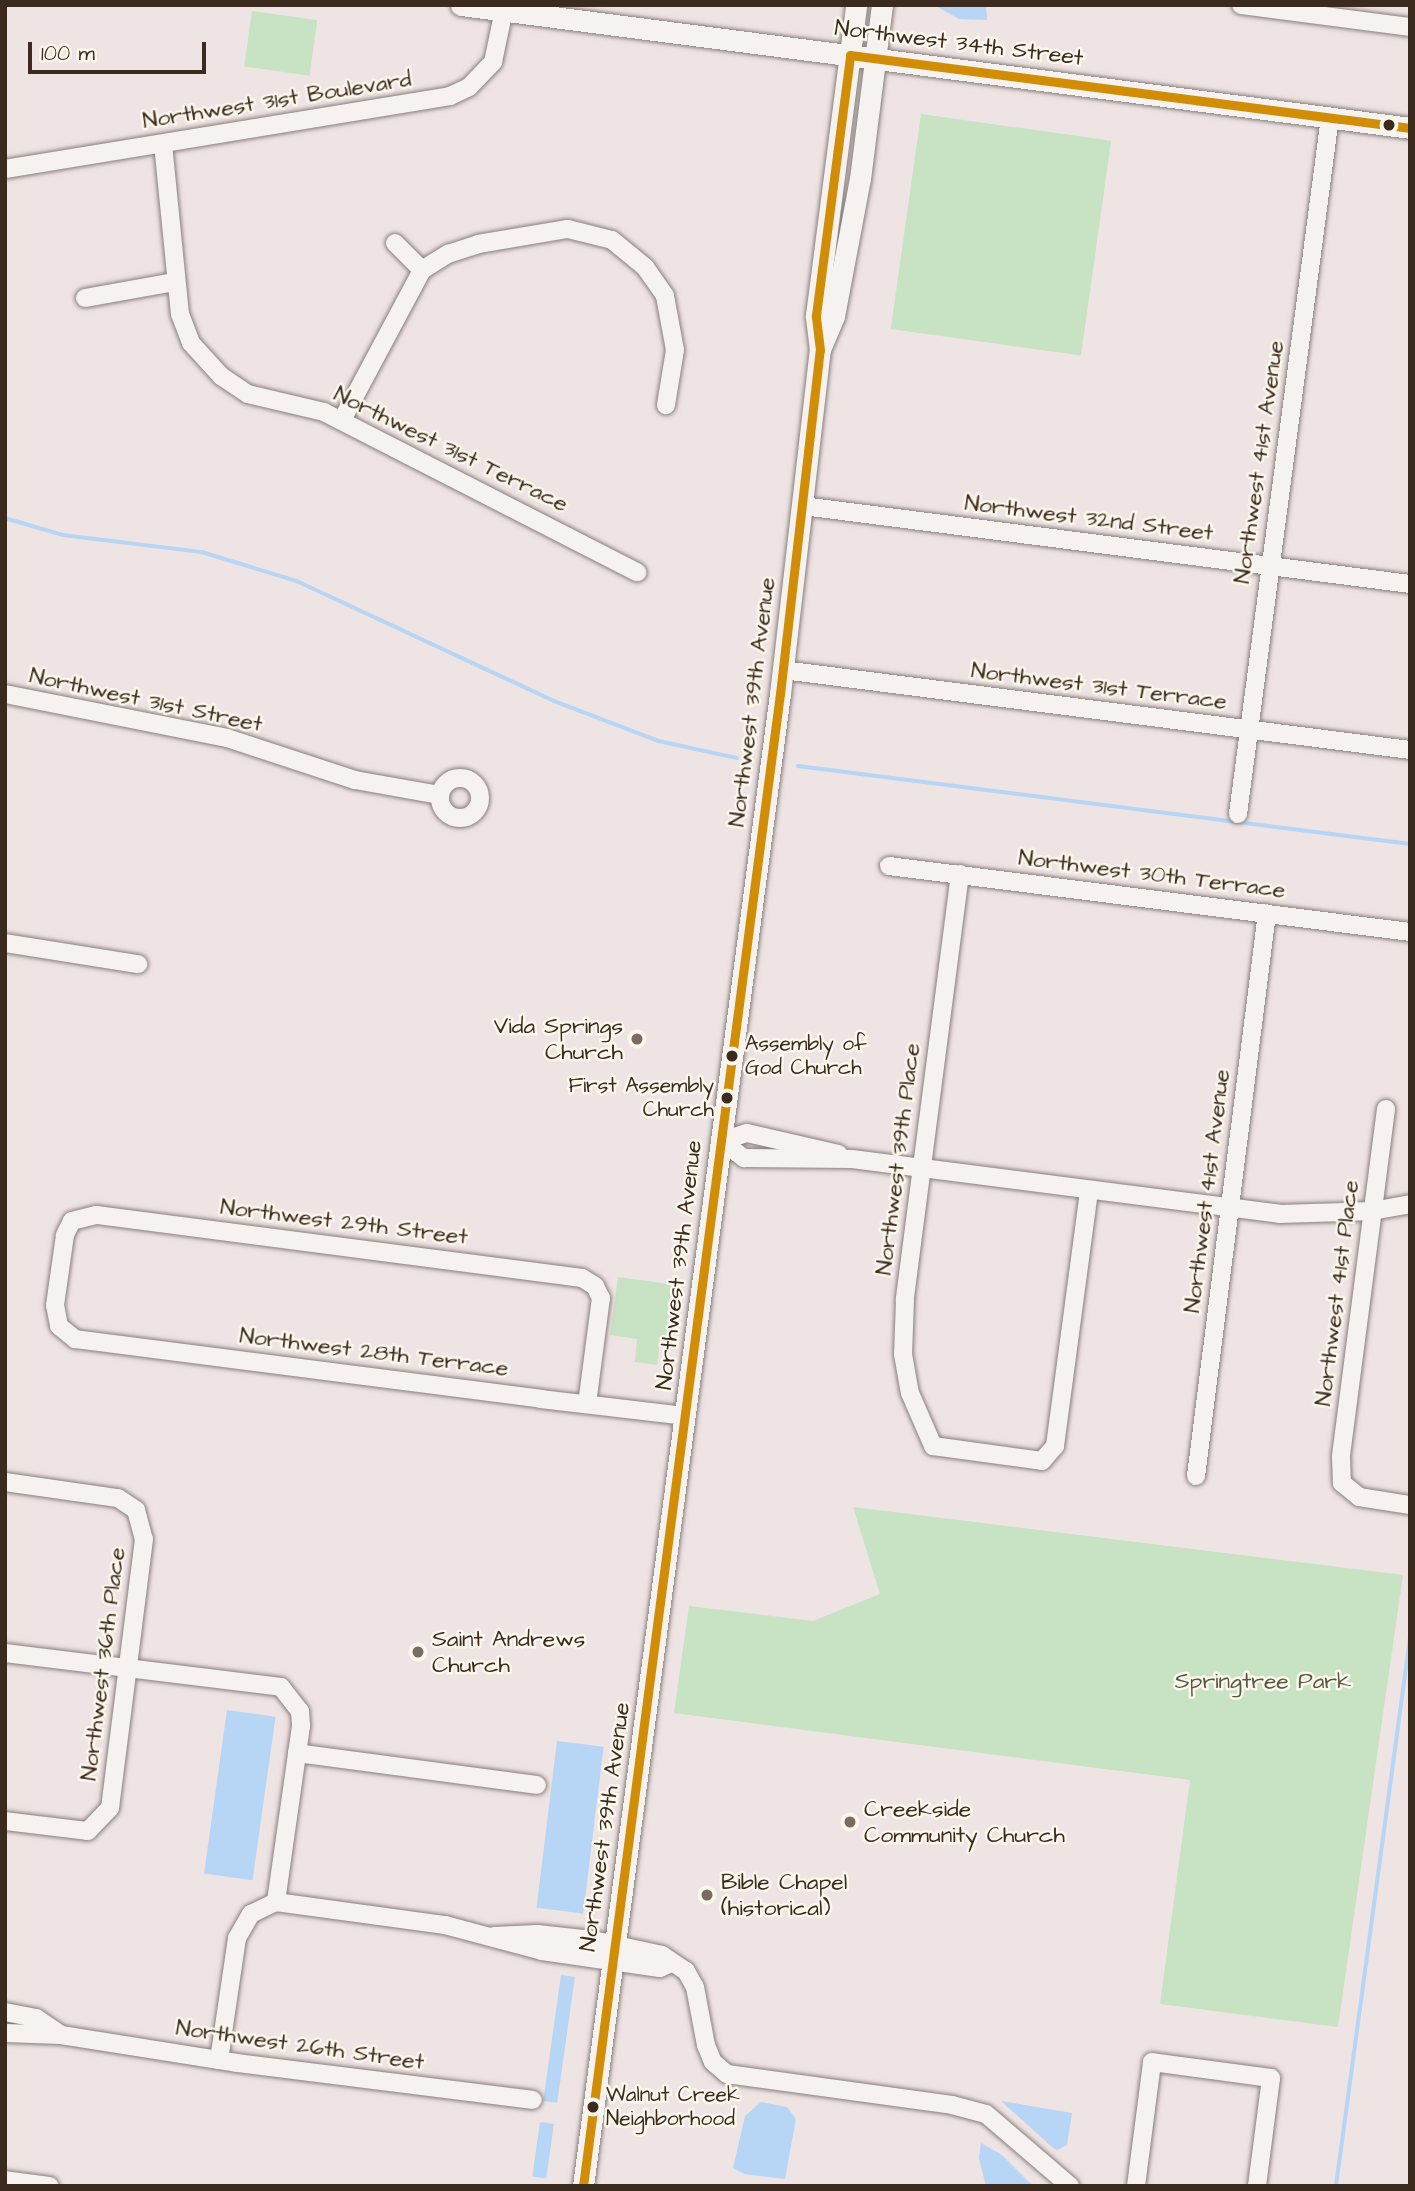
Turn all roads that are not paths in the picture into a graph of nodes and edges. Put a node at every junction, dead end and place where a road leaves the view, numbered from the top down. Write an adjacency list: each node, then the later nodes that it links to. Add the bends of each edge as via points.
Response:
1 (461, 5): 6 (main road, Northwest 34th Street)
2 (856, 5): 8 (main road, Northwest 39th Avenue)
3 (872, 5): 9 (main road, Northwest 39th Avenue, via 869,37)
4 (882, 5): 9 (main road, Northwest 39th Avenue)
5 (1241, 5): 7 (street)
6 (504, 8): 8 (main road, Northwest 34th Street); 12 (street, Northwest 31st Boulevard, via 493,62 469,87 450,96)
7 (1410, 27)
8 (850, 55): 9 (main road, Northwest 34th Street); 18 (main road, Northwest 39th Avenue, via 816,314)
9 (875, 58): 10 (main road, Northwest 34th Street); 18 (main road, Northwest 39th Avenue, via 837,302)
10 (1329, 117): 11 (main road, Northwest 34th Street); 22 (street, Northwest 41st Avenue)
11 (1410, 128)
12 (157, 145): 13 (street, Northwest 31st Boulevard); 16 (street, Northwest 31st Terrace, via 163,225 171,241)
13 (5, 169)
14 (395, 243): 15 (street)
15 (422, 270): 19 (street, via 441,257 478,244 545,231 585,230 612,240 657,282 671,311 675,350); 20 (street)
16 (175, 282): 17 (street); 20 (street, Northwest 31st Terrace, via 191,343 221,376 248,394)
17 (85, 298)
18 (820, 350): 21 (main road, Northwest 39th Avenue)
19 (666, 405)
20 (342, 420): 23 (street, Northwest 31st Terrace)
21 (803, 506): 22 (street, Northwest 32nd Street); 25 (main road, Northwest 39th Avenue)
22 (1270, 566): 24 (street, Northwest 32nd Street); 27 (street, Northwest 41st Avenue)
23 (637, 572)
24 (1410, 584)
25 (783, 670): 27 (street, Northwest 31st Terrace); 38 (main road, Northwest 39th Avenue)
26 (5, 694): 29 (street, Northwest 31st Street, via 227,738 355,780)
27 (1249, 730): 28 (street, Northwest 31st Terrace); 30 (street, Northwest 41st Avenue)
28 (1410, 750)
29 (439, 795)
30 (1238, 814)
31 (889, 866): 32 (street, Northwest 30th Terrace)
32 (960, 874): 33 (street, Northwest 30th Terrace); 39 (street, Northwest 39th Place)
33 (1267, 913): 34 (street, Northwest 30th Terrace); 42 (street, Northwest 41st Avenue)
34 (1410, 932)
35 (5, 943): 36 (street)
36 (138, 964)
37 (1386, 1109): 43 (street, Northwest 41st Place)
38 (722, 1142): 39 (street, via 744,1158 852,1159); 46 (main road, Northwest 39th Avenue)
39 (922, 1168): 40 (street); 40 (street, Northwest 39th Place, via 905,1300 903,1354 910,1393 933,1446 1042,1461 1055,1446 1063,1415)
40 (1089, 1190): 42 (street)
41 (1410, 1205): 43 (street)
42 (1229, 1208): 43 (street, via 1308,1215); 47 (street, Northwest 41st Avenue)
43 (1372, 1212): 49 (street, Northwest 41st Place, via 1341,1457 1342,1483 1359,1497)
44 (60, 1326): 45 (street, Northwest 28th Terrace, via 75,1339); 45 (street, Northwest 29th Street, via 55,1305 65,1235 72,1221 96,1215 582,1278 595,1286 601,1298)
45 (587, 1404): 46 (street, Northwest 28th Terrace)
46 (686, 1416): 56 (main road, Northwest 39th Avenue)
47 (1196, 1476)
48 (5, 1482): 51 (street, Northwest 36th Place, via 118,1498 136,1510 144,1539)
49 (1410, 1505)
50 (5, 1653): 51 (street)
51 (128, 1668): 52 (street, via 281,1687 300,1711); 54 (street, Northwest 36th Place, via 110,1808 100,1822 88,1831)
52 (297, 1753): 53 (street); 55 (street)
53 (537, 1785)
54 (5, 1821)
55 (276, 1902): 56 (street, via 494,1936 537,1934); 60 (street, via 251,1914 237,1938)
56 (614, 1953): 64 (main road, Northwest 39th Avenue); 65 (street, via 662,1955 686,1971 695,1987 706,2045 713,2062 727,2074 952,2105 986,2114)
57 (5, 2011): 59 (street, Northwest 26th Street, via 36,2018)
58 (5, 2033): 59 (street, Northwest 26th Street)
59 (61, 2035): 60 (street, Northwest 26th Street)
60 (219, 2060): 61 (street, Northwest 26th Street)
61 (533, 2100)
62 (5, 2180): 63 (street)
63 (50, 2186)
64 (583, 2186)
65 (1070, 2186)
66 (1136, 2186): 67 (street, via 1152,2062 1271,2078)
67 (1257, 2186)

